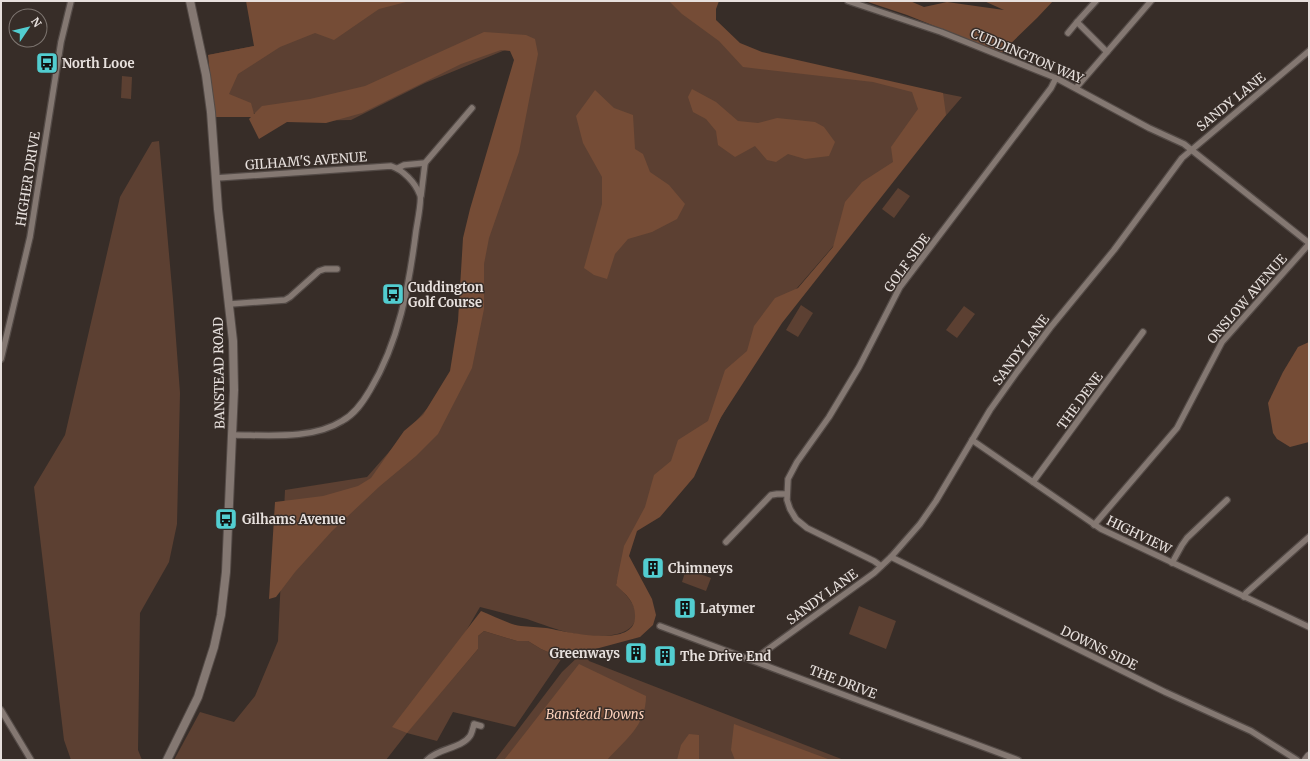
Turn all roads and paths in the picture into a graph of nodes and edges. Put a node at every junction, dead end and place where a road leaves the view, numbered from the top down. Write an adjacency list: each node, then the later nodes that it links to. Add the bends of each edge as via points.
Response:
1 (71, 1): 22 (street, HIGHER DRIVE, via 61,42 30,237)
2 (190, 1): 16 (street, BANSTEAD ROAD, via 208,87)
3 (848, 1): 10 (street, CUDDINGTON WAY, via 941,32)
4 (1096, 1): 6 (street)
5 (1151, 1): 9 (street)
6 (1077, 22): 7 (street); 9 (street)
7 (1068, 33)
8 (1309, 51): 13 (street, SANDY LANE)
9 (1107, 52): 11 (street)
10 (1056, 78): 11 (street, CUDDINGTON WAY); 26 (street, GOLF SIDE, via 900,287 859,367 829,417 797,462 788,479)
11 (1076, 88): 13 (street, CUDDINGTON WAY, via 1184,144)
12 (472, 108): 14 (street)
13 (1190, 150): 18 (street, CUDDINGTON WAY); 24 (street, SANDY LANE, via 1114,250 1038,343)
14 (425, 163): 15 (street, GILHAM'S AVENUE); 17 (street)
15 (398, 168): 16 (street, GILHAM'S AVENUE, via 391,166); 17 (street, via 414,184)
16 (216, 178): 20 (street, BANSTEAD ROAD)
17 (421, 196): 23 (street, via 414,253 401,316 380,372 358,408 351,416 334,426 310,432)
18 (1309, 244): 28 (street, ONSLOW AVENUE, via 1222,342 1177,428)
19 (338, 269): 20 (street, via 319,271 285,300)
20 (230, 304): 23 (street, BANSTEAD ROAD, via 234,363)
21 (1143, 332): 25 (street, THE DENE)
22 (1, 359)
23 (232, 435): 42 (street, BANSTEAD ROAD, via 226,572 214,647 198,697)
24 (972, 440): 25 (street, HIGHVIEW); 31 (street, SANDY LANE, via 936,501)
25 (1033, 482): 28 (street, HIGHVIEW)
26 (786, 494): 30 (street, via 771,495); 33 (street, GOLF SIDE, via 792,514 800,523)
27 (1227, 500): 32 (street, via 1187,538)
28 (1094, 525): 32 (street, HIGHVIEW)
29 (1309, 537): 34 (street)
30 (726, 542)
31 (891, 557): 33 (street, SANDY LANE); 45 (street, DOWNS SIDE, via 1251,732)
32 (1172, 563): 34 (street, HIGHVIEW)
33 (881, 566): 37 (street, SANDY LANE)
34 (1244, 597): 36 (street, HIGHVIEW)
35 (660, 626): 37 (street, THE DRIVE)
36 (1309, 627)
37 (753, 660): 44 (street, THE DRIVE)
38 (1, 710): 41 (street)
39 (481, 726): 43 (street, via 474,724 467,740 434,754)
40 (1309, 756): 46 (street)
41 (31, 760)
42 (167, 760)
43 (427, 760)
44 (1018, 760)
45 (1296, 760)
46 (1306, 760)

